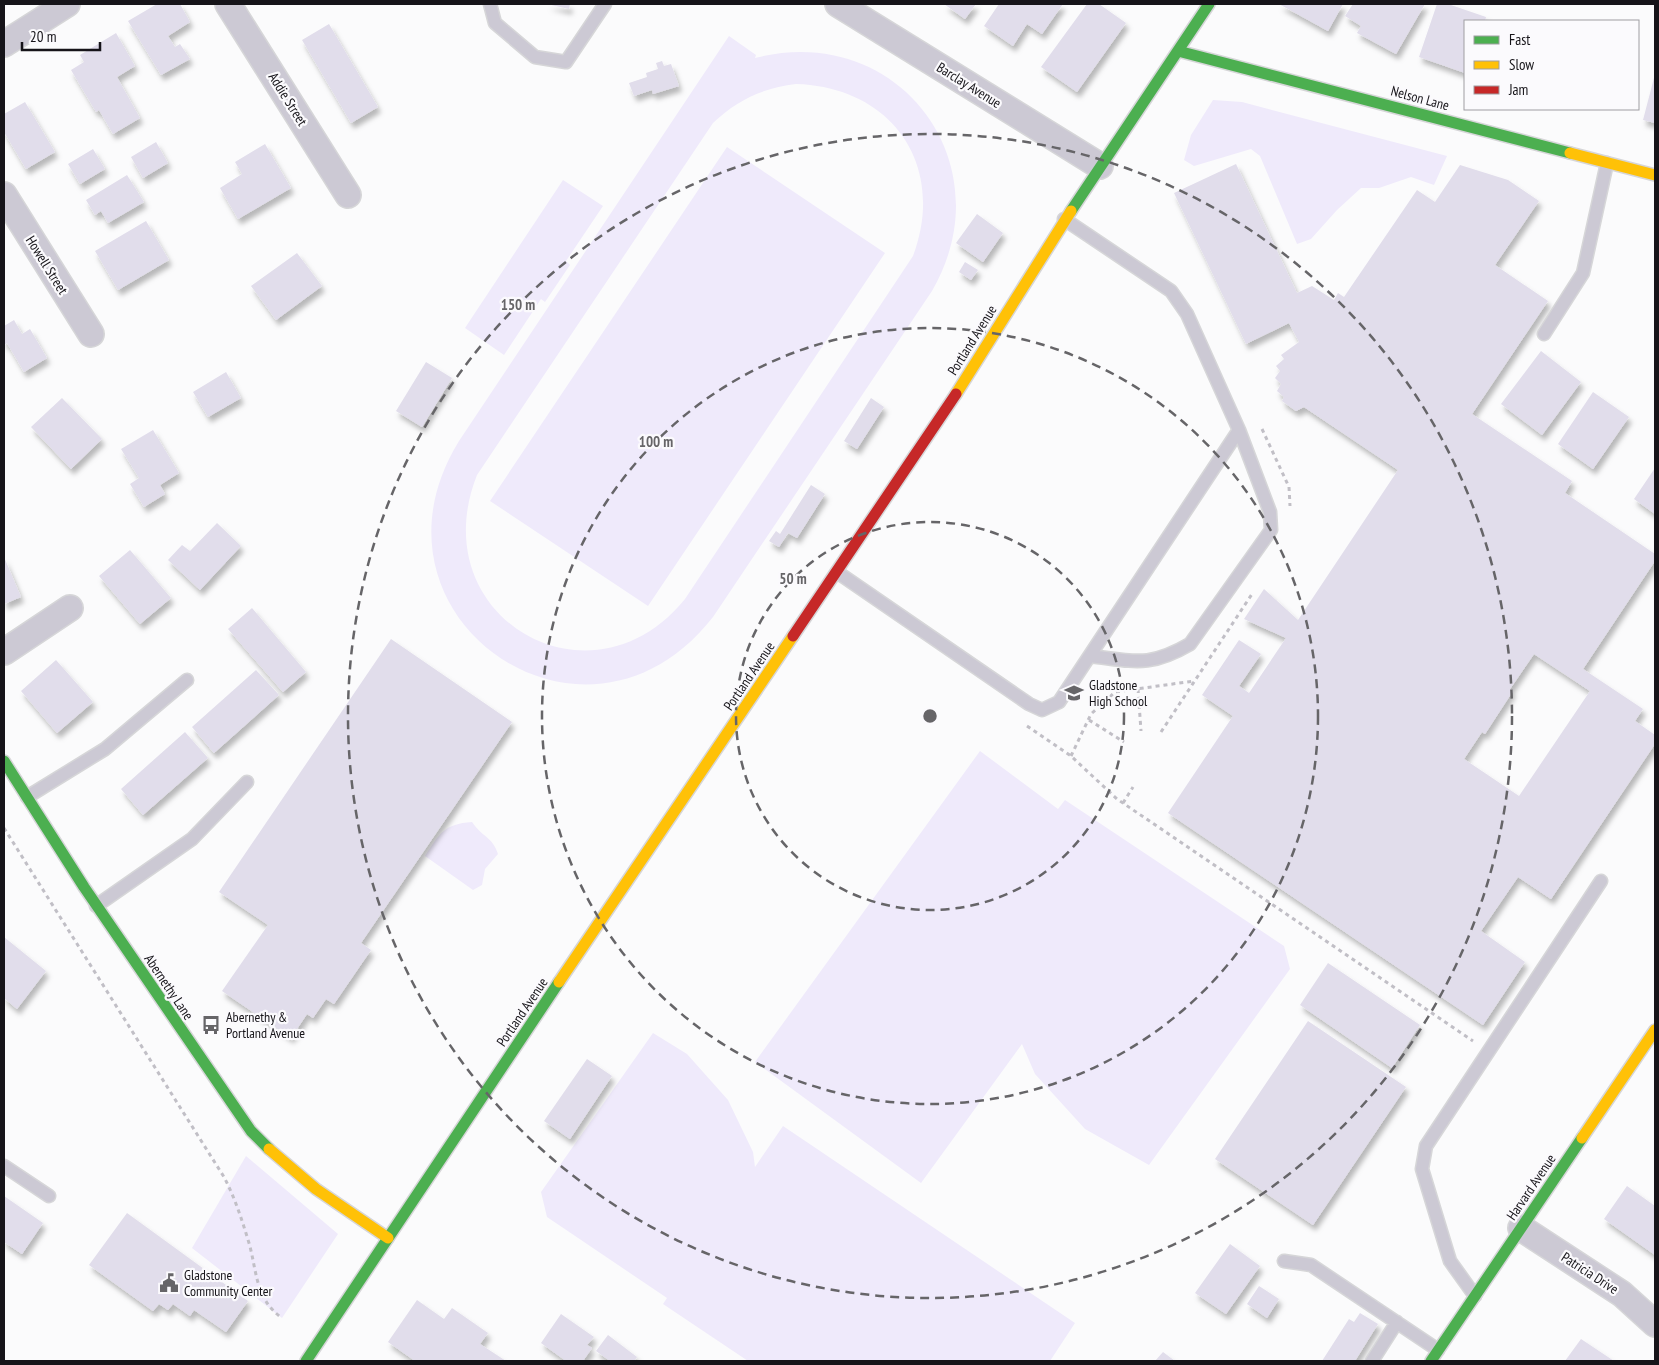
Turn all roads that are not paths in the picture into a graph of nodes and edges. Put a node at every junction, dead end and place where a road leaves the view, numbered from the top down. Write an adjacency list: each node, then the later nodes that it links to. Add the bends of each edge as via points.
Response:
1 (67, 4): 7 (street)
2 (228, 4): 13 (street, Addie Street)
3 (490, 4): 4 (lane, via 495,23 535,57 566,62)
4 (605, 4)
5 (838, 4): 10 (street, Barclay Avenue)
6 (1209, 4): 8 (street, Portland Avenue)
7 (4, 44)
8 (1178, 51): 9 (street, Nelson Lane); 10 (street, Portland Avenue)
9 (1607, 162): 11 (street, Nelson Lane); 16 (lane, via 1583,272)
10 (1100, 166): 14 (street, Portland Avenue)
11 (1655, 175)
12 (4, 195): 15 (street, Howell Street)
13 (348, 195)
14 (1064, 219): 17 (lane, via 1171,291 1187,314); 18 (street, Portland Avenue, via 984,352)
15 (91, 334)
16 (1544, 334)
17 (1239, 430): 21 (lane); 21 (lane, via 1270,512 1271,530 1190,644 1170,656 1145,662)
18 (837, 572): 21 (lane, via 1042,710 1059,702); 32 (street, Portland Avenue)
19 (70, 608): 20 (street)
20 (4, 652)
21 (1090, 656)
22 (187, 680): 25 (lane, via 105,749)
23 (4, 761): 25 (street, Abernethy Lane)
24 (247, 782): 27 (lane, via 192,839)
25 (27, 797): 27 (street, Abernethy Lane)
26 (1601, 881): 34 (lane, via 1426,1146 1422,1169 1450,1261)
27 (96, 906): 32 (street, Abernethy Lane, via 232,1106 262,1144 303,1180)
28 (1655, 1030): 31 (street, Harvard Avenue)
29 (4, 1166): 30 (lane)
30 (49, 1196)
31 (1521, 1228): 34 (street, Harvard Avenue); 36 (street, Patricia Drive, via 1622,1294)
32 (388, 1238): 38 (street, Portland Avenue)
33 (1284, 1261): 35 (lane, via 1311,1265)
34 (1475, 1296): 37 (street, Harvard Avenue)
35 (1397, 1322): 37 (lane); 39 (lane)
36 (1655, 1324)
37 (1438, 1350): 40 (street, Harvard Avenue)
38 (314, 1358)
39 (1372, 1361)
40 (1431, 1361)

